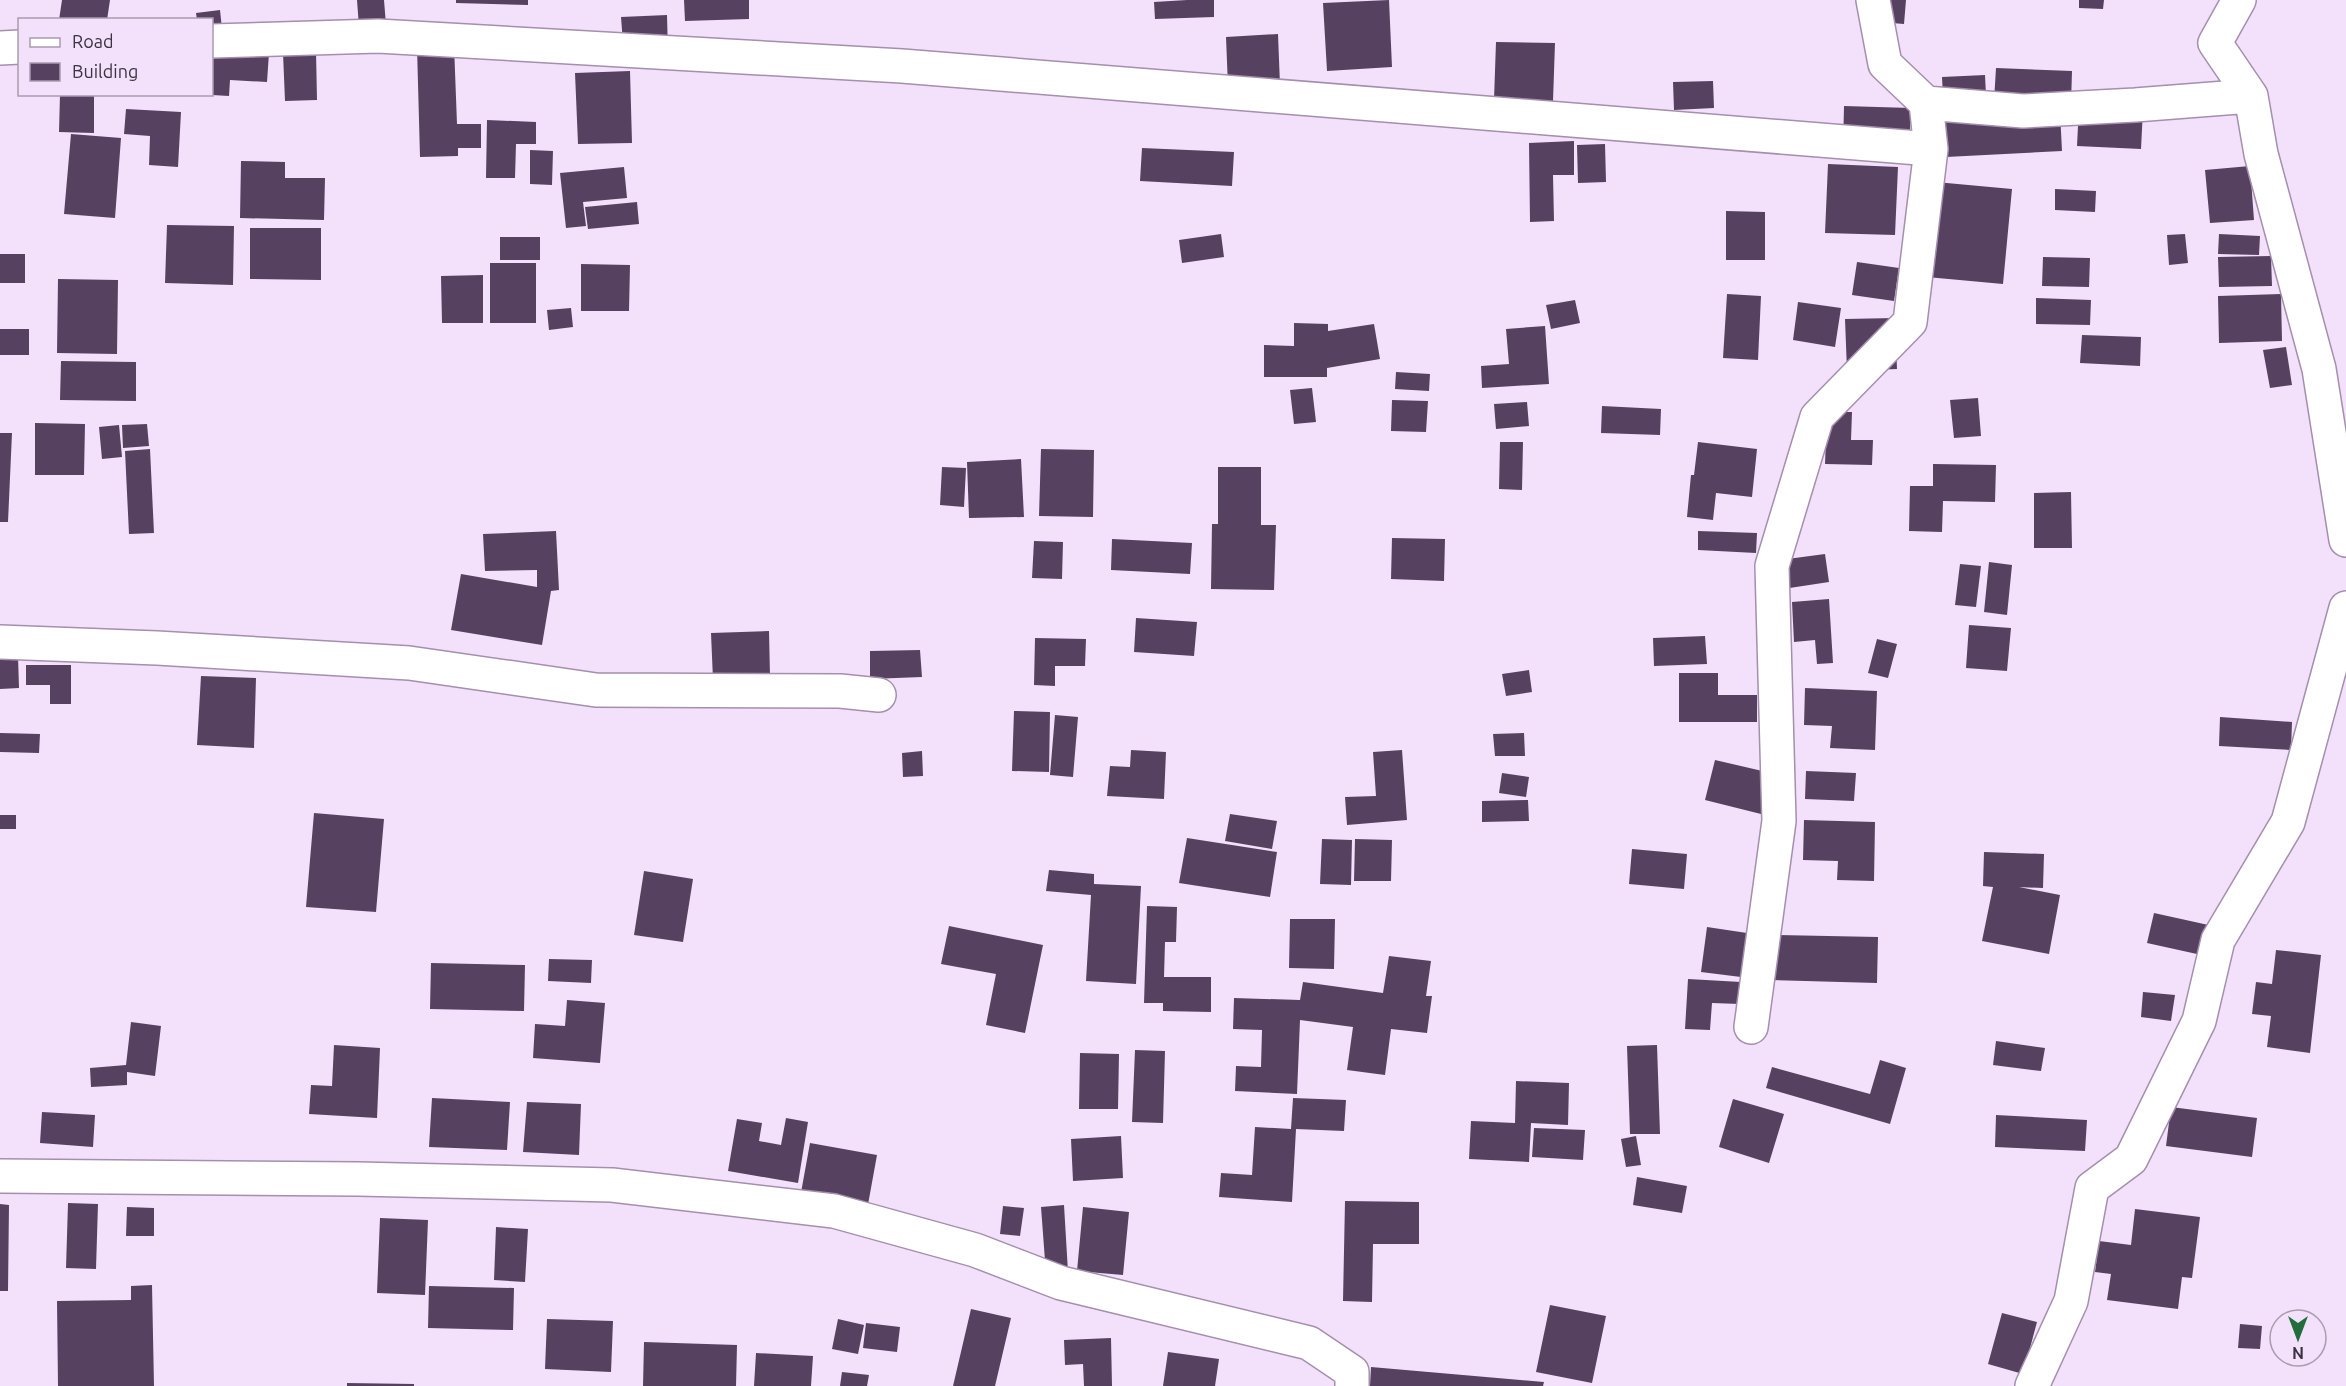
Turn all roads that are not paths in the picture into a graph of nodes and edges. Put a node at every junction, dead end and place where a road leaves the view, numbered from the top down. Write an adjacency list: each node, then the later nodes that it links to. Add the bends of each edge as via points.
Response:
1 (1873, 0): 7 (street, via 1885,64)
2 (2239, 0): 6 (street, via 2215,43)
3 (213, 41): 8 (street, via 378,36 890,66)
4 (18, 47): 5 (street)
5 (0, 48)
6 (2251, 96): 7 (street, via 2023,111); 9 (street, via 2261,154 2319,369)
7 (1926, 103): 8 (street)
8 (1931, 149): 13 (street, via 1910,322 1817,417 1772,566 1779,821)
9 (2346, 540)
10 (2346, 608): 16 (street, via 2288,822 2218,940 2199,1020 2131,1159 2092,1188 2071,1301)
11 (0, 642): 12 (street, via 409,663 596,690 840,691)
12 (879, 695)
13 (1751, 1027)
14 (0, 1176): 15 (street, via 612,1185 834,1212 975,1250 1061,1283 1309,1343 1352,1372)
15 (1352, 1386)
16 (2032, 1386)

